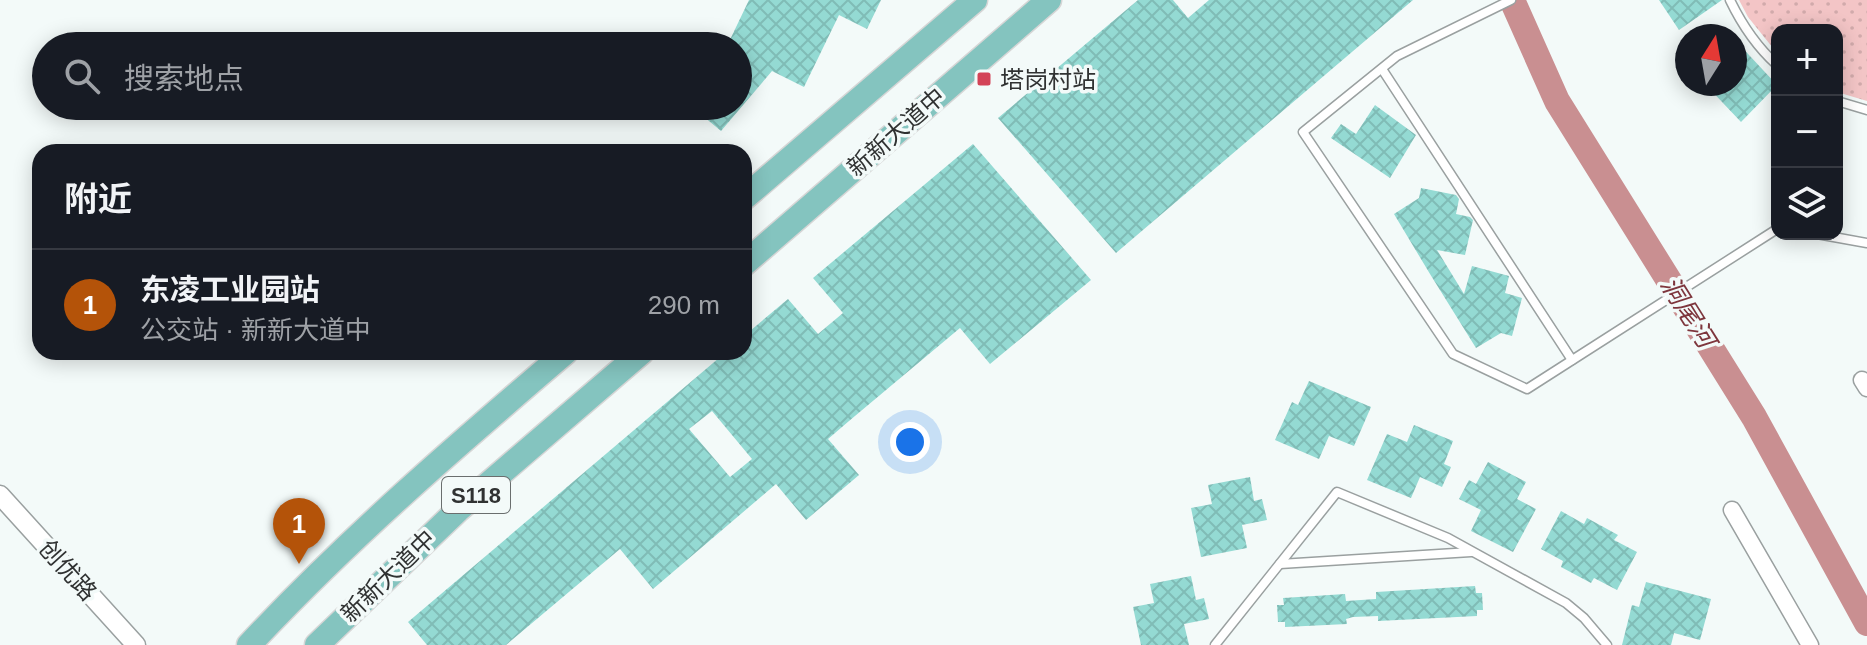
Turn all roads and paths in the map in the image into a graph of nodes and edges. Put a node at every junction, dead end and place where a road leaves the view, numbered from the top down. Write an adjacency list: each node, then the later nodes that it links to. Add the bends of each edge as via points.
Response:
1 (975, 0): 9 (main road, 新新大道中)
2 (1049, 0): 13 (main road, 新新大道中)
3 (1511, 0): 6 (lane, via 1397,56)
4 (1730, 0): 5 (lane, via 1740,22)
5 (1771, 59)
6 (1382, 69): 16 (lane); 16 (lane, via 1303,132 1453,354 1527,389)
7 (1843, 103): 8 (lane)
8 (1867, 110)
9 (752, 191)
10 (1771, 233): 16 (lane)
11 (1843, 239): 12 (lane)
12 (1867, 243)
13 (752, 257)
14 (557, 360): 22 (main road, 新新大道中 / S118, via 419,478)
15 (633, 360): 23 (main road, 新新大道中 / S118, via 458,510)
16 (1572, 360)
17 (0, 495): 21 (street, 创优路)
18 (1732, 510): 26 (street)
19 (1474, 552): 20 (lane); 20 (lane, via 1337,492); 25 (lane, via 1566,603)
20 (1280, 564): 24 (lane)
21 (136, 645)
22 (249, 645)
23 (317, 645)
24 (1215, 645)
25 (1607, 645)
26 (1810, 645)

